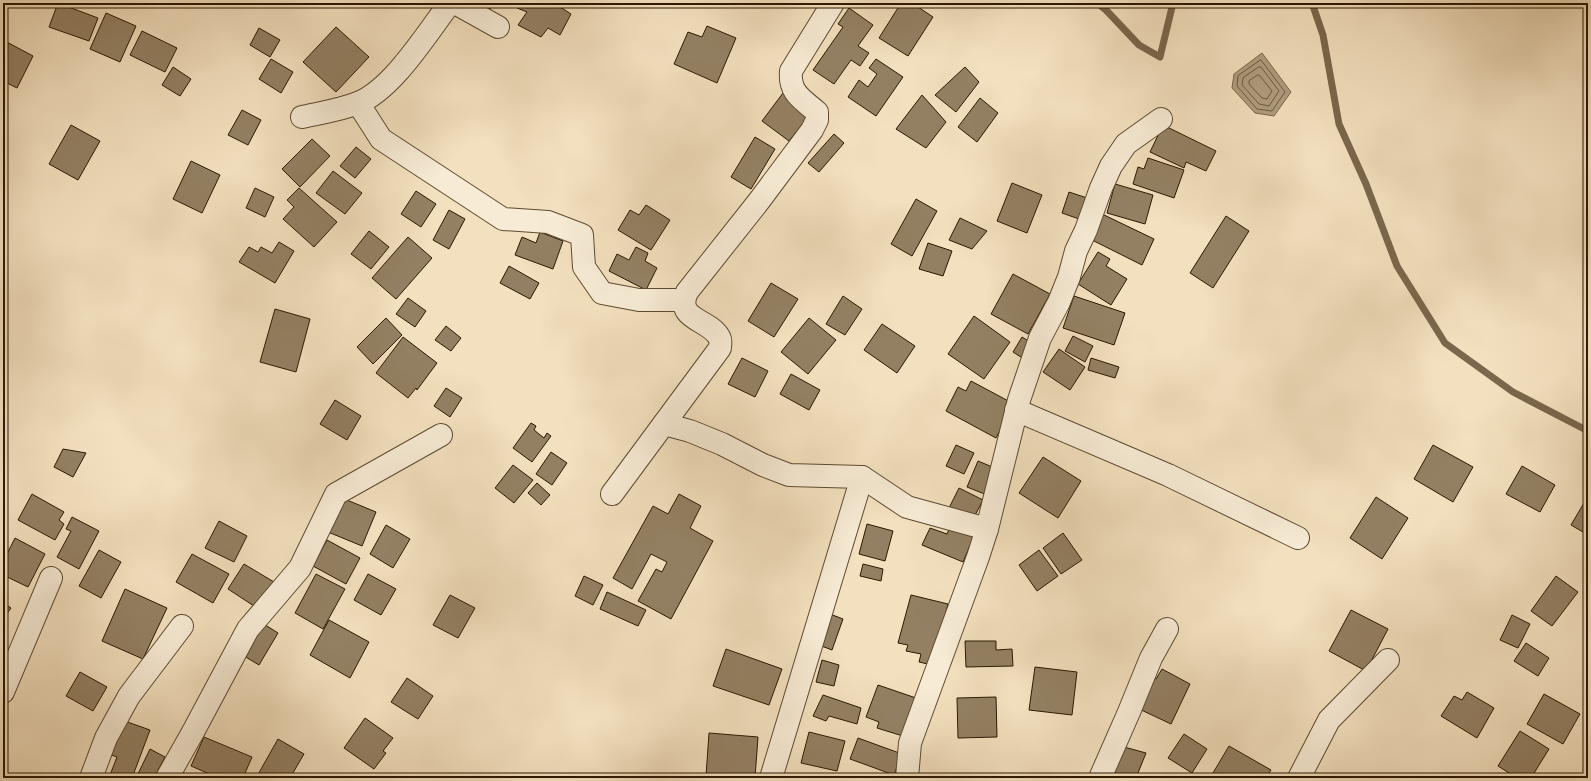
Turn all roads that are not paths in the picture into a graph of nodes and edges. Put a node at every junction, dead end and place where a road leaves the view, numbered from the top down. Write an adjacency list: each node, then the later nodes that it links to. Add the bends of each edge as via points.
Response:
1 (450, 3): 5 (street, via 388,81 376,93)
2 (455, 3): 4 (street)
3 (833, 3): 8 (street, via 791,71 792,87 796,94 817,112 818,120)
4 (498, 27)
5 (358, 103): 6 (street); 8 (street, via 381,139 503,218 548,222 582,235 584,267 602,293 639,300)
6 (302, 117)
7 (1161, 118): 9 (street, via 1126,144 1110,166 1076,251 1067,283 1040,338)
8 (684, 300): 10 (street, via 684,307 688,313 716,333 720,340 720,348)
9 (1016, 410): 14 (street); 15 (street, via 1168,475)
10 (664, 424): 12 (street, via 722,444 789,475); 13 (street)
11 (441, 435): 22 (street, via 336,494 300,568 248,628)
12 (862, 477): 14 (street, via 907,507); 23 (street)
13 (612, 494)
14 (987, 529): 24 (street, via 910,743)
15 (1298, 538)
16 (51, 578): 20 (street)
17 (182, 626): 21 (street, via 129,696 106,738)
18 (1167, 629): 25 (street, via 1151,658)
19 (1388, 660): 26 (street, via 1329,720)
20 (3, 692)
21 (91, 778)
22 (167, 778)
23 (771, 778)
24 (907, 778)
25 (1100, 778)
26 (1299, 778)

